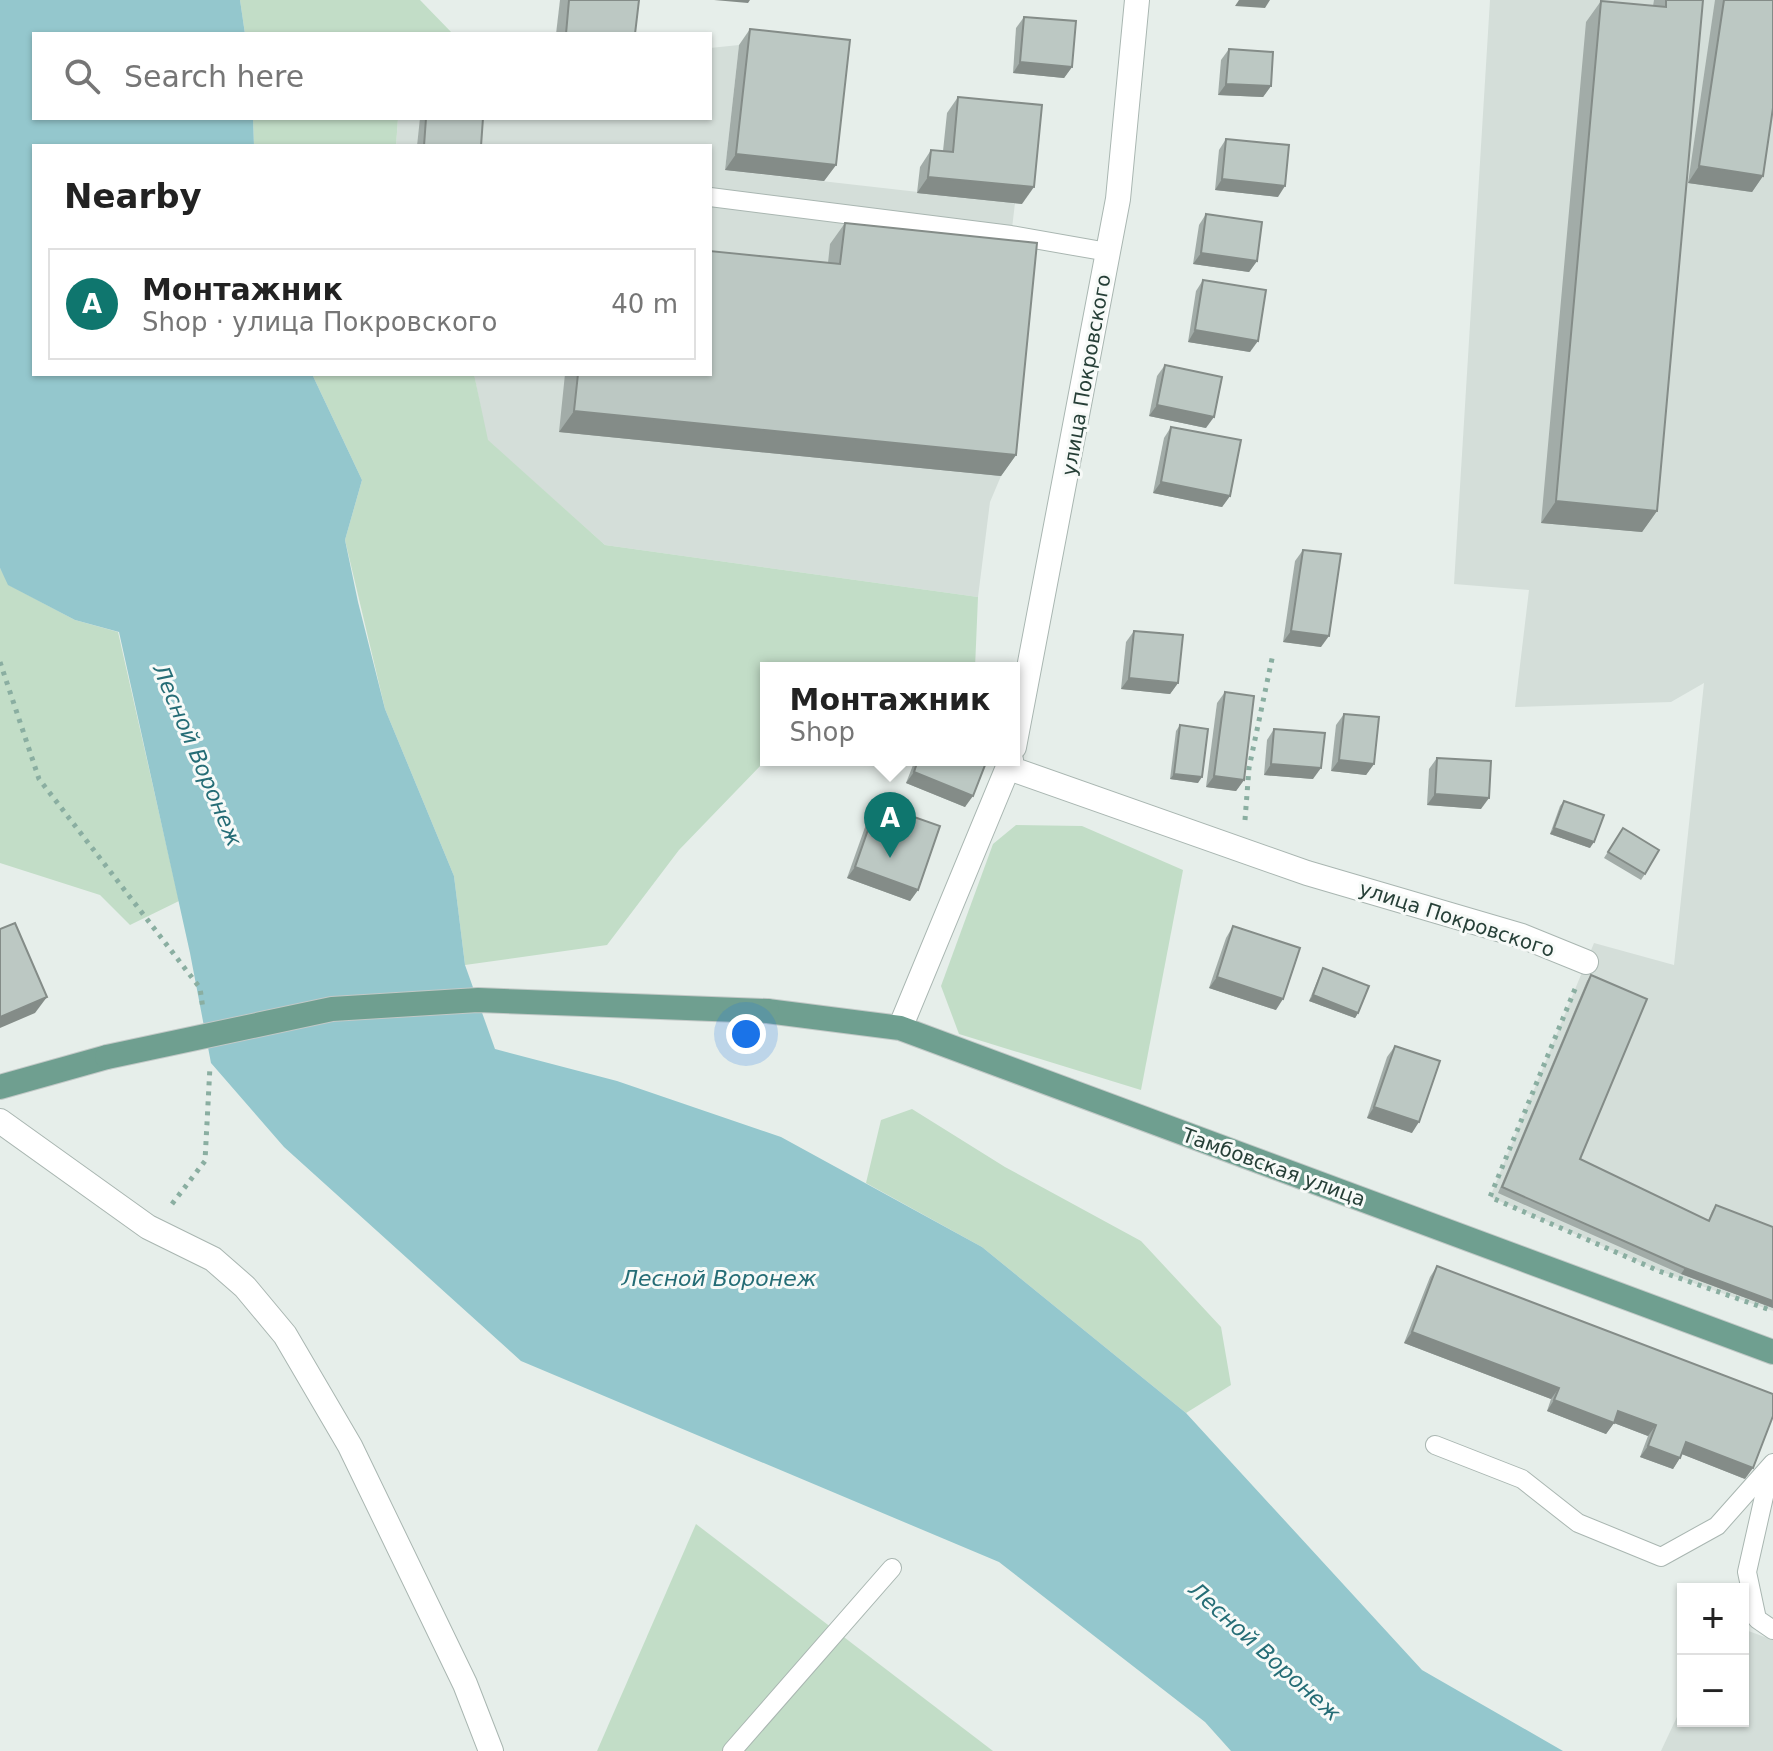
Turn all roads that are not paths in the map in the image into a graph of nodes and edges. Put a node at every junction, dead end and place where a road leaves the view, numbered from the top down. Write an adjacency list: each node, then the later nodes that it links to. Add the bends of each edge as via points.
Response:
1 (1137, 0): 3 (street, улица Покровского)
2 (712, 197): 3 (lane)
3 (1108, 252): 4 (street, улица Покровского)
4 (1020, 711)
5 (1020, 762): 7 (street, улица Покровского, via 1307,873 1522,936)
6 (1008, 766): 8 (street, улица Покровского)
7 (1586, 962)
8 (900, 1028): 9 (main road, Тамбовская улица, bridge, via 767,1011 478,1000 332,1009 107,1057); 11 (main road, Тамбовская улица)
9 (0, 1087)
10 (0, 1121): 16 (street, via 148,1227 213,1259 285,1335 350,1446 465,1684)
11 (1773, 1352)
12 (1435, 1445): 13 (lane, via 1522,1479 1578,1523 1661,1557 1717,1526)
13 (1772, 1465): 15 (lane, via 1747,1572 1757,1619)
14 (892, 1568): 17 (lane)
15 (1773, 1630)
16 (491, 1751)
17 (732, 1751)

